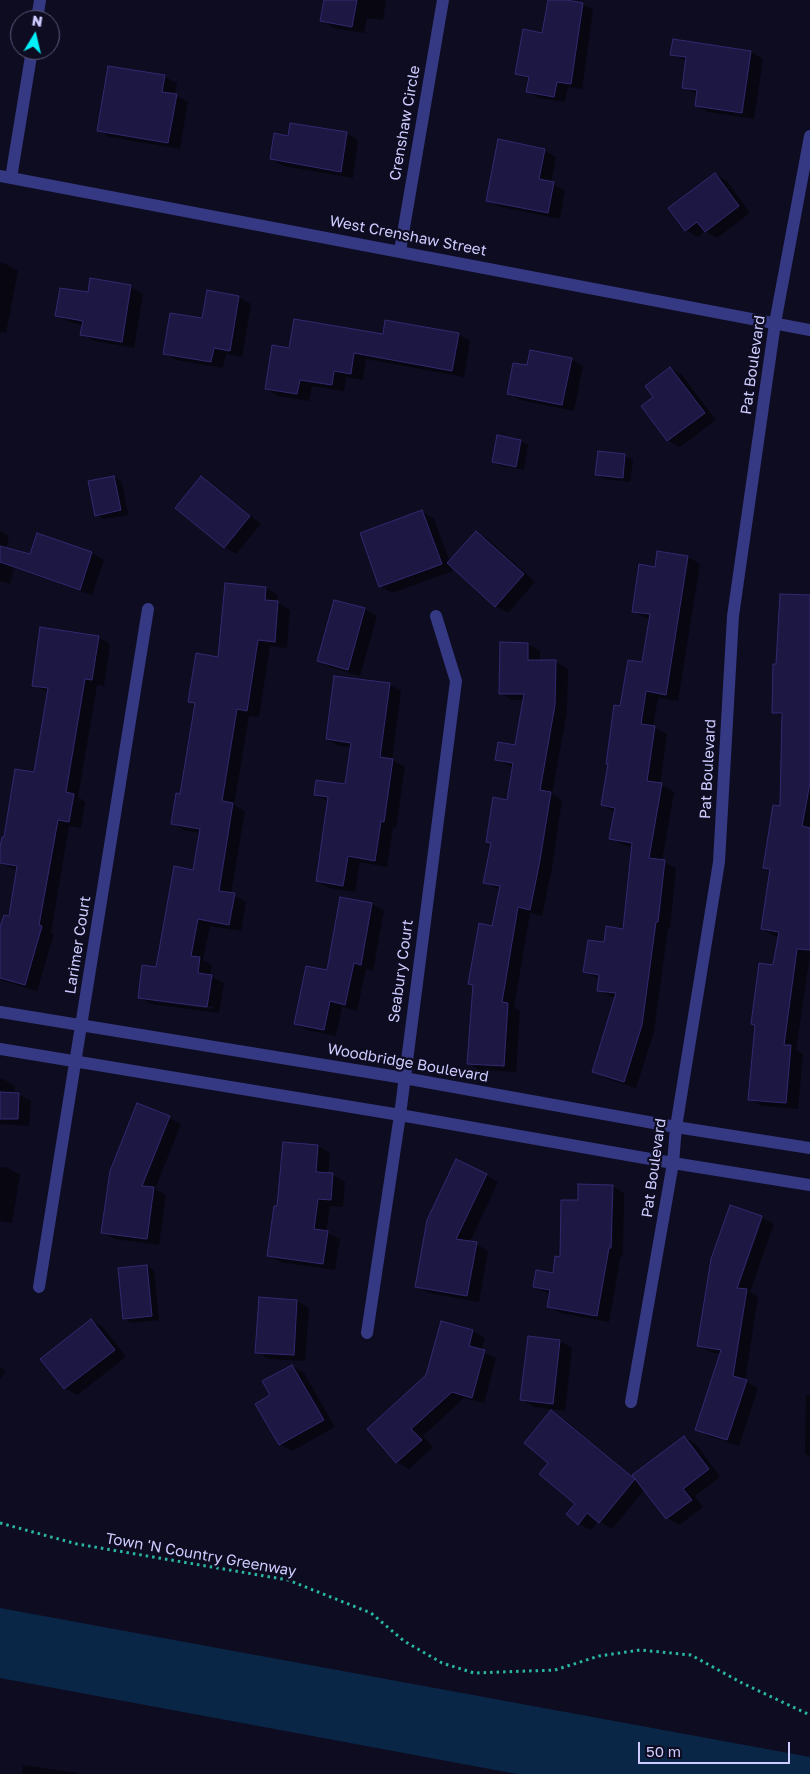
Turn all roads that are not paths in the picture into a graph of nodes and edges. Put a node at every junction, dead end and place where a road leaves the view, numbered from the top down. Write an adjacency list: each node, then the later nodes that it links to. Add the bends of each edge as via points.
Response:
1 (443, 0): 5 (street, Crenshaw Circle)
2 (30, 60): 4 (street)
3 (810, 136): 6 (street, Pat Boulevard)
4 (5, 177): 5 (street, West Crenshaw Street)
5 (400, 251): 6 (street, West Crenshaw Street)
6 (775, 323): 7 (street, West Crenshaw Street); 16 (street, Pat Boulevard, via 733,616 719,862)
7 (810, 330)
8 (148, 608): 11 (street, Larimer Court)
9 (436, 616): 14 (street, Seabury Court, via 456,681)
10 (0, 1012): 11 (street, Woodbridge Boulevard)
11 (81, 1025): 13 (street, Larimer Court); 14 (street, Woodbridge Boulevard)
12 (0, 1049): 13 (street)
13 (77, 1062): 15 (street); 20 (street, Larimer Court)
14 (404, 1078): 15 (street, Seabury Court); 16 (street, Woodbridge Boulevard)
15 (400, 1115): 18 (street); 21 (street, Seabury Court)
16 (676, 1127): 17 (street, Woodbridge Boulevard); 18 (street, Pat Boulevard)
17 (810, 1148)
18 (673, 1163): 19 (street); 22 (street, Pat Boulevard)
19 (810, 1185)
20 (40, 1286)
21 (366, 1332)
22 (631, 1402)

